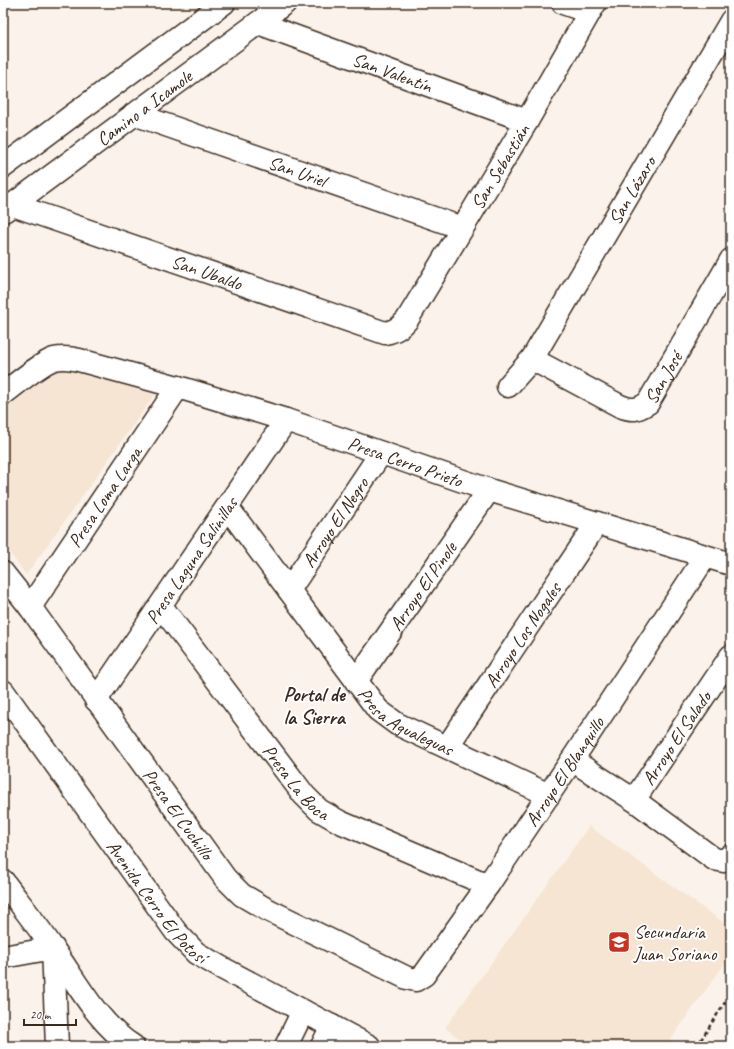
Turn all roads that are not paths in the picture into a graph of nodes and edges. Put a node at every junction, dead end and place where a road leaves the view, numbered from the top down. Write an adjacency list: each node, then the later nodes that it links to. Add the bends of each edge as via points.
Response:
1 (224, 3): 9 (street, Camino a Icamole)
2 (285, 3): 6 (street, Camino a Icamole)
3 (563, 3): 4 (street)
4 (592, 8): 8 (street, San Sebastián)
5 (731, 21): 14 (street, San Lázaro)
6 (258, 23): 7 (street, Camino a Icamole); 8 (street, San Valentín)
7 (134, 114): 10 (street, Camino a Icamole); 11 (street, San Uriel)
8 (527, 121): 11 (street, San Sebastián)
9 (3, 167)
10 (8, 208): 13 (street, San Ubaldo, via 385,333)
11 (462, 228): 13 (street, San Sebastián)
12 (731, 260): 14 (street, San José, via 648,403 638,409 629,410 620,406)
13 (401, 327)
14 (532, 359): 15 (street, San Lázaro)
15 (508, 386)
16 (178, 387): 17 (street, Presa Cerro Prieto, via 66,358 46,362); 18 (street, Presa Cerro Prieto); 28 (street, Presa Loma Larga)
17 (3, 394)
18 (286, 420): 19 (street, Presa Cerro Prieto); 21 (street, Presa Laguna Salinillas)
19 (381, 453): 20 (street, Presa Cerro Prieto); 26 (street, Arroyo El Negro)
20 (488, 490): 22 (street, Presa Cerro Prieto); 30 (street, Arroyo El Pinole)
21 (228, 508): 26 (street, Presa Agualeguas); 27 (street, Presa Laguna Salinillas)
22 (597, 523): 23 (street, Presa Cerro Prieto); 33 (street, Arroyo Los Nogales)
23 (705, 557): 24 (street, Presa Cerro Prieto); 34 (street, Arroyo El Blanquillo)
24 (731, 564)
25 (3, 573): 28 (street, Presa El Cuchillo)
26 (289, 590): 30 (street, Presa Agualeguas)
27 (162, 606): 32 (street, Presa Laguna Salinillas); 39 (street, Presa La Boca, via 304,796 319,810 340,822)
28 (30, 607): 32 (street, Presa El Cuchillo)
29 (731, 656): 36 (street, Arroyo El Salado)
30 (356, 681): 33 (street, Presa Agualeguas, via 378,710 398,724)
31 (3, 691): 43 (street, Avenida Cerro El Potosí, via 176,932 196,953)
32 (96, 700): 42 (street, Presa El Cuchillo, via 225,878 242,895 266,910)
33 (447, 747): 35 (street, Presa Agualeguas)
34 (572, 760): 35 (street, Arroyo El Blanquillo); 36 (street)
35 (549, 795): 39 (street, Arroyo El Blanquillo)
36 (634, 800): 37 (street, via 714,859)
37 (725, 858)
38 (3, 881): 40 (street)
39 (488, 885): 42 (street, Arroyo El Blanquillo, via 424,975)
40 (53, 948): 41 (street); 45 (street); 46 (street, via 104,1022)
41 (3, 958)
42 (416, 980)
43 (303, 1011): 44 (street, Avenida Cerro El Potosí); 47 (street)
44 (332, 1026): 48 (street); 49 (street, Avenida Cerro El Potosí)
45 (57, 1046)
46 (133, 1046)
47 (286, 1046)
48 (322, 1046)
49 (370, 1046)

